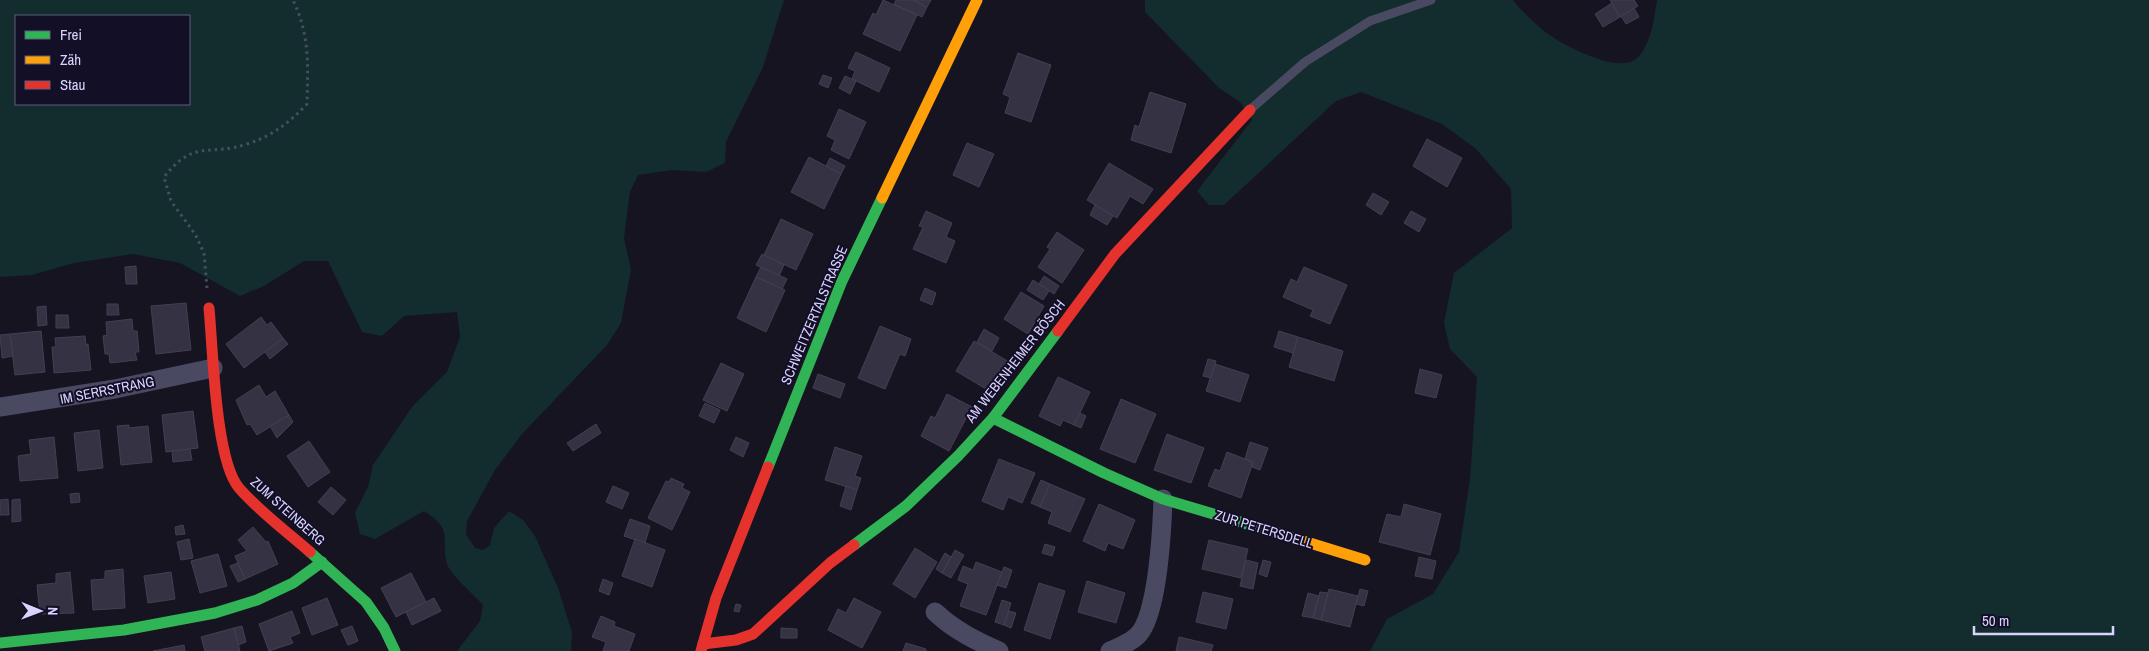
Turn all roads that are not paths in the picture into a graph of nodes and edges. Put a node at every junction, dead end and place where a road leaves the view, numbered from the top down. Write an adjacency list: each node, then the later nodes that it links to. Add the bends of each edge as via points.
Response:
1 (977, 0): 13 (street, SCHWEITZERTALSTRASSE, via 842,281 716,598)
2 (1431, 0): 3 (lane, via 1370,21 1305,62)
3 (1250, 110): 7 (street, AM WEBENHEIMER BÖSCH, via 1115,254)
4 (209, 308): 5 (street, ZUM STEINBERG)
5 (213, 368): 6 (street, IM SERRSTRANG, via 115,389); 10 (street, ZUM STEINBERG, via 225,460 230,473 238,487)
6 (0, 407)
7 (993, 418): 8 (street, ZUR PETERSDELL); 13 (street, AM WEBENHEIMER BÖSCH, via 906,506 830,563 753,634)
8 (1163, 499): 9 (street, ZUR PETERSDELL); 16 (street, via 1162,538 1147,618 1138,636)
9 (1365, 560)
10 (322, 562): 12 (street, via 310,574 283,589 188,620); 14 (street, ZUM STEINBERG, via 366,602 384,628)
11 (936, 612): 15 (street, via 973,640)
12 (0, 643)
13 (702, 647)
14 (394, 651)
15 (999, 651)
16 (1110, 651)

